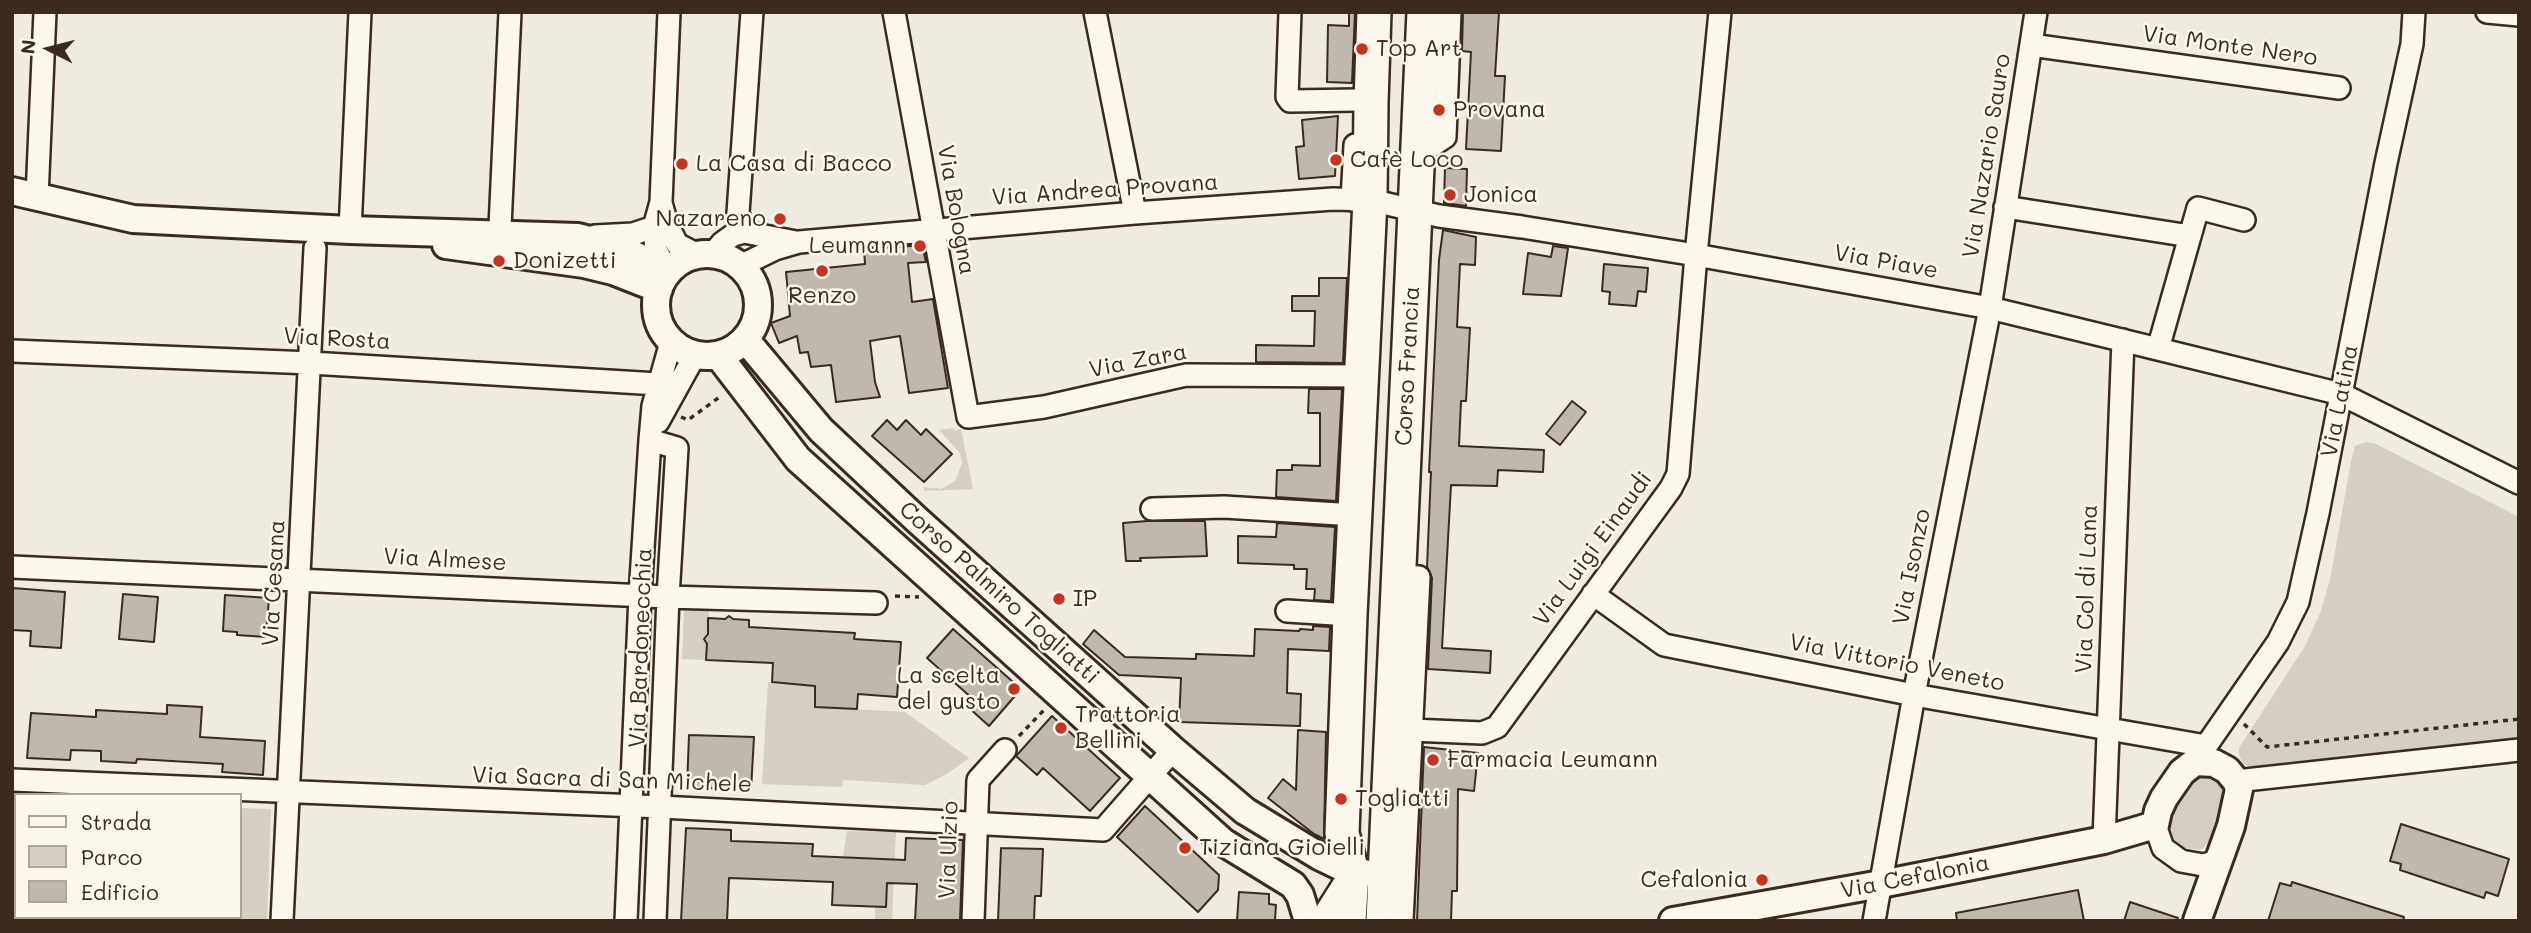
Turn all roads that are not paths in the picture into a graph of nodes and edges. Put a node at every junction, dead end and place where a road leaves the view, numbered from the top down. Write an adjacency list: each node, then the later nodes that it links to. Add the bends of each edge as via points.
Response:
1 (45, 12): 21 (street)
2 (360, 12): 29 (street)
3 (510, 12): 35 (street)
4 (669, 12): 23 (street)
5 (752, 12): 31 (street, via 738,212)
6 (894, 12): 30 (street, Via Bologna)
7 (1095, 12): 26 (street)
8 (1290, 12): 19 (street, via 1290,101)
9 (1374, 12): 19 (main road, Corso Francia)
10 (1424, 12): 20 (main road, Corso Francia)
11 (1450, 12): 20 (street, via 1445,137)
12 (1720, 12): 38 (street, Via Luigi Einaudi)
13 (2036, 12): 17 (street, Via Nazario Sauro)
14 (2414, 12): 51 (street, Via Latina, via 2412,44)
15 (2487, 12): 16 (street)
16 (2519, 15)
17 (2031, 45): 18 (street, Via Monte Nero); 24 (street, Via Nazario Sauro)
18 (2339, 88)
19 (1364, 101): 22 (main road, Corso Francia)
20 (1418, 155): 25 (main road, Corso Francia)
21 (25, 194): 29 (street, via 133,219)
22 (1361, 200): 25 (street, Via Andrea Provana); 26 (street, Via Andrea Provana); 49 (main road, Corso Francia)
23 (661, 202): 28 (street); 37 (street, via 677,244)
24 (2005, 208): 32 (street); 41 (street, Via Nazario Sauro)
25 (1415, 211): 38 (street, Via Piave); 58 (main road, Corso Francia)
26 (1135, 213): 30 (street, Via Andrea Provana)
27 (2245, 220): 32 (street, via 2198,208)
28 (654, 227): 33 (street, via 633,234); 40 (street)
29 (351, 230): 35 (street)
30 (933, 230): 34 (street, Via Andrea Provana); 52 (street, Via Bologna)
31 (744, 232): 34 (street, Via Andrea Provana); 37 (street)
32 (2190, 236): 45 (street)
33 (579, 237): 35 (street); 40 (street, via 621,248)
34 (799, 242): 39 (street, Via Andrea Provana)
35 (499, 243): 40 (street)
36 (315, 248): 48 (street, Via Cesana)
37 (706, 255): 39 (street, via 727,258); 40 (street, via 681,261)
38 (1696, 255): 41 (street, Via Piave); 60 (street, Via Luigi Einaudi, via 1678,474)
39 (740, 266): 42 (street, via 758,299 755,322)
40 (663, 280): 44 (street, via 657,315)
41 (1990, 307): 43 (street, Via Piave); 66 (street, Via Isonzo)
42 (745, 339): 47 (street, via 735,348); 70 (street, Corso Palmiro Togliatti, via 821,430)
43 (2123, 340): 45 (street, Via Piave); 67 (street, Via Col di Lana)
44 (671, 342): 47 (street); 50 (street, Via Bardonecchia)
45 (2158, 349): 51 (street, Via Piave)
46 (12, 351): 48 (street, Via Rosta)
47 (706, 355): 53 (street, Via Bardonecchia, via 663,410); 73 (street, Corso Palmiro Togliatti, via 738,382 798,459)
48 (311, 363): 50 (street, Via Rosta); 59 (street, Via Cesana)
49 (1362, 376): 52 (street, Via Zara, via 1186,375 1044,407); 56 (main road, Corso Francia)
50 (658, 384): 53 (street, Via Bardonecchia)
51 (2341, 394): 54 (street, Via Piave); 72 (street, Via Latina, via 2298,602 2278,642)
52 (968, 417)
53 (650, 440): 61 (street, Via Bardonecchia); 62 (street, Via Bardonecchia, via 677,448)
54 (2519, 483)
55 (1152, 509): 56 (street)
56 (1355, 515): 65 (main road, Corso Francia)
57 (12, 567): 59 (street, Via Almese)
58 (1399, 576): 68 (street, via 1419,577); 84 (main road, Corso Francia)
59 (300, 580): 61 (street, Via Almese); 76 (street, Via Cesana)
60 (1593, 594): 66 (street, Via Vittorio Veneto, via 1664,645); 68 (street, Via Luigi Einaudi, via 1497,727 1482,733)
61 (640, 595): 62 (street, Via Almese); 77 (street, Via Bardonecchia)
62 (667, 597): 63 (street, Via Almese); 78 (street, Via Bardonecchia)
63 (876, 603)
64 (1287, 611): 65 (street)
65 (1350, 615): 83 (main road, Corso Francia, via 1342,833)
66 (1914, 695): 67 (street, Via Vittorio Veneto); 85 (street, Via Isonzo)
67 (2107, 729): 72 (street, Via Vittorio Veneto); 81 (street, Via Col di Lana)
68 (1411, 730): 94 (street)
69 (1005, 750): 79 (street, Via Ulzio, via 978,780)
70 (1173, 750): 73 (street, Via Sacra di San Michele); 83 (street, Corso Palmiro Togliatti, via 1245,811)
71 (2519, 750): 75 (street)
72 (2201, 754): 75 (street); 80 (street, via 2164,798)
73 (1150, 778): 79 (street, Via Sacra di San Michele, via 1103,830); 90 (street, Corso Palmiro Togliatti, via 1223,842 1293,885)
74 (12, 780): 76 (street, Via Sacra di San Michele)
75 (2236, 781): 82 (street, via 2238,802)
76 (289, 793): 77 (street, Via Sacra di San Michele); 86 (street, Via Cesana)
77 (632, 807): 78 (street, Via Sacra di San Michele); 87 (street, Via Bardonecchia)
78 (661, 807): 79 (street, Via Sacra di San Michele); 88 (street, Via Bardonecchia)
79 (976, 822): 89 (street, Via Ulzio)
80 (2155, 825): 81 (street, Via Cefalonia); 82 (street, via 2163,848 2181,861 2203,864)
81 (2104, 840): 85 (street, Via Cefalonia)
82 (2219, 858): 97 (street)
83 (1352, 872): 84 (street, Corso Palmiro Togliatti); 91 (street); 92 (main road, Corso Francia)
84 (1385, 875): 93 (main road, Corso Francia)
85 (1881, 884): 95 (street, Via Cefalonia); 96 (street, Via Isonzo)
86 (282, 921)
87 (626, 921)
88 (655, 921)
89 (973, 921)
90 (1308, 921)
91 (1320, 921)
92 (1349, 921)
93 (1383, 921)
94 (1402, 921)
95 (1673, 921)
96 (1874, 921)
97 (2197, 921)

